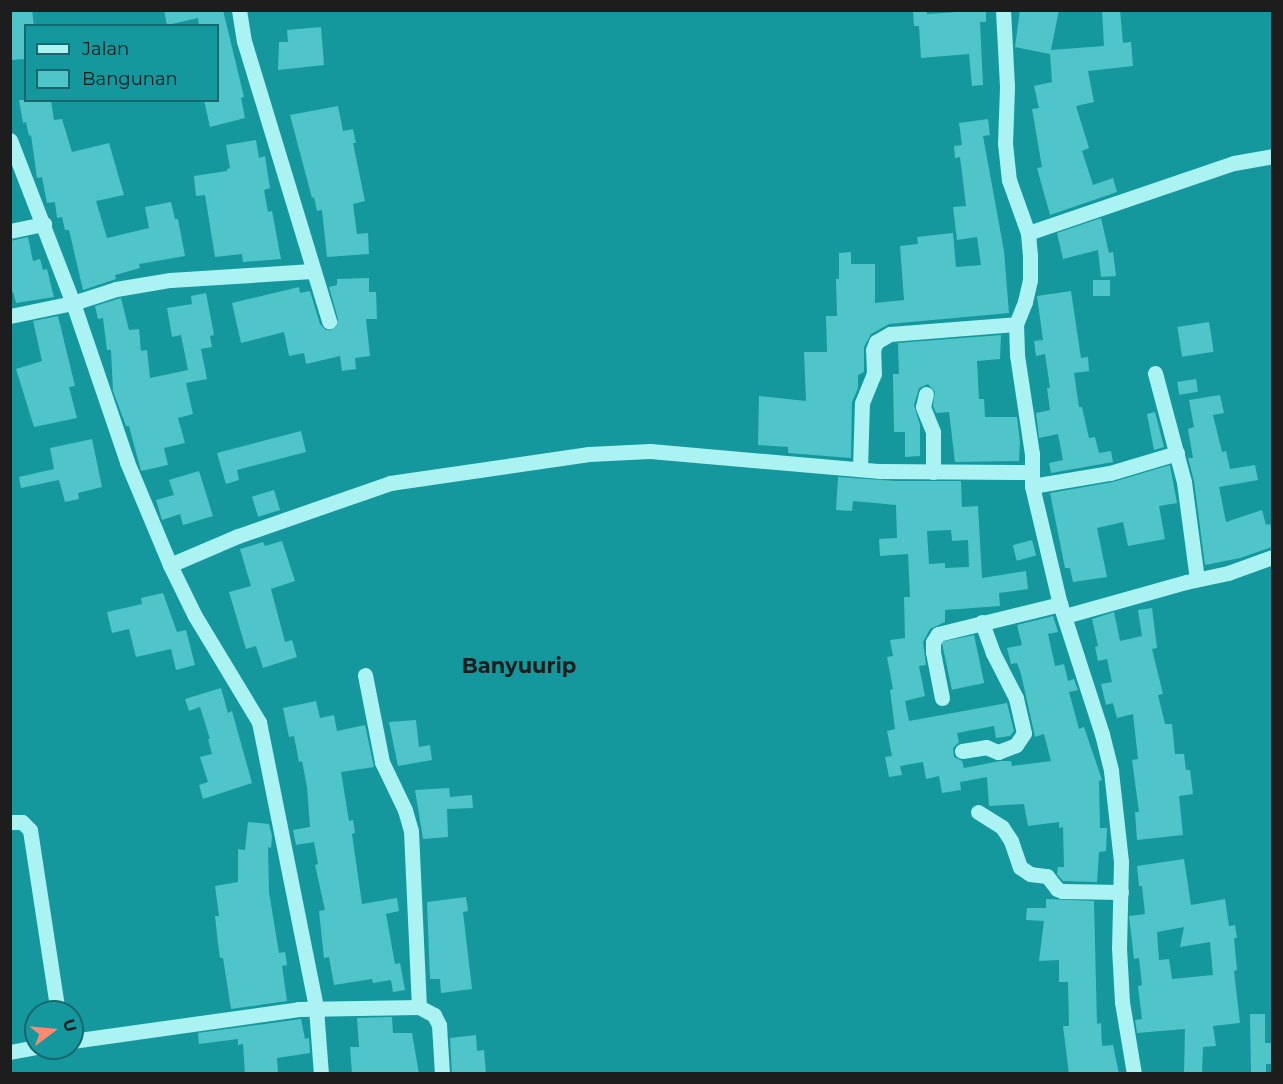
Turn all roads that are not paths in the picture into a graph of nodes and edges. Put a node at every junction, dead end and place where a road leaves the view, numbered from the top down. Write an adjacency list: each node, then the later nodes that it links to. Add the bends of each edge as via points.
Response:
1 (239, 10): 8 (street, via 244,41)
2 (1003, 10): 7 (street, via 1009,180)
3 (10, 140): 5 (street)
4 (1272, 156): 7 (street, via 1234,163)
5 (44, 224): 6 (street); 9 (street)
6 (10, 231)
7 (1028, 233): 12 (street, via 1030,280)
8 (312, 271): 9 (street, via 170,280 116,289); 11 (street)
9 (74, 303): 10 (street); 20 (street, via 127,462)
10 (10, 316)
11 (329, 321)
12 (1016, 324): 16 (street, via 890,334 876,342 874,374 862,403); 18 (street)
13 (1155, 373): 15 (street)
14 (926, 394): 17 (street, via 923,407 933,432)
15 (1177, 453): 18 (street, via 1110,473); 21 (street)
16 (861, 469): 17 (street); 20 (street, via 650,451 526,462 390,483 238,536)
17 (933, 472): 18 (street)
18 (1032, 479): 22 (street)
19 (1272, 557): 21 (street)
20 (170, 565): 32 (street, via 195,616 254,710 263,734)
21 (1197, 579): 22 (street)
22 (1063, 610): 23 (street); 29 (street, via 1111,771)
23 (982, 622): 25 (street, via 946,631 935,638 933,652); 26 (street, via 1016,698 1024,733 1016,746 998,752 986,747)
24 (365, 675): 31 (street, via 382,762 411,831)
25 (942, 698)
26 (962, 751)
27 (978, 812): 29 (street, via 1002,827 1020,867 1030,874 1047,876 1062,891)
28 (10, 822): 30 (street, via 22,822 30,830)
29 (1121, 892): 36 (street, via 1122,1002)
30 (56, 1000)
31 (418, 1007): 32 (street); 35 (street, via 434,1015 440,1026)
32 (316, 1008): 33 (street); 34 (street)
33 (84, 1039)
34 (321, 1074)
35 (442, 1074)
36 (1134, 1074)

